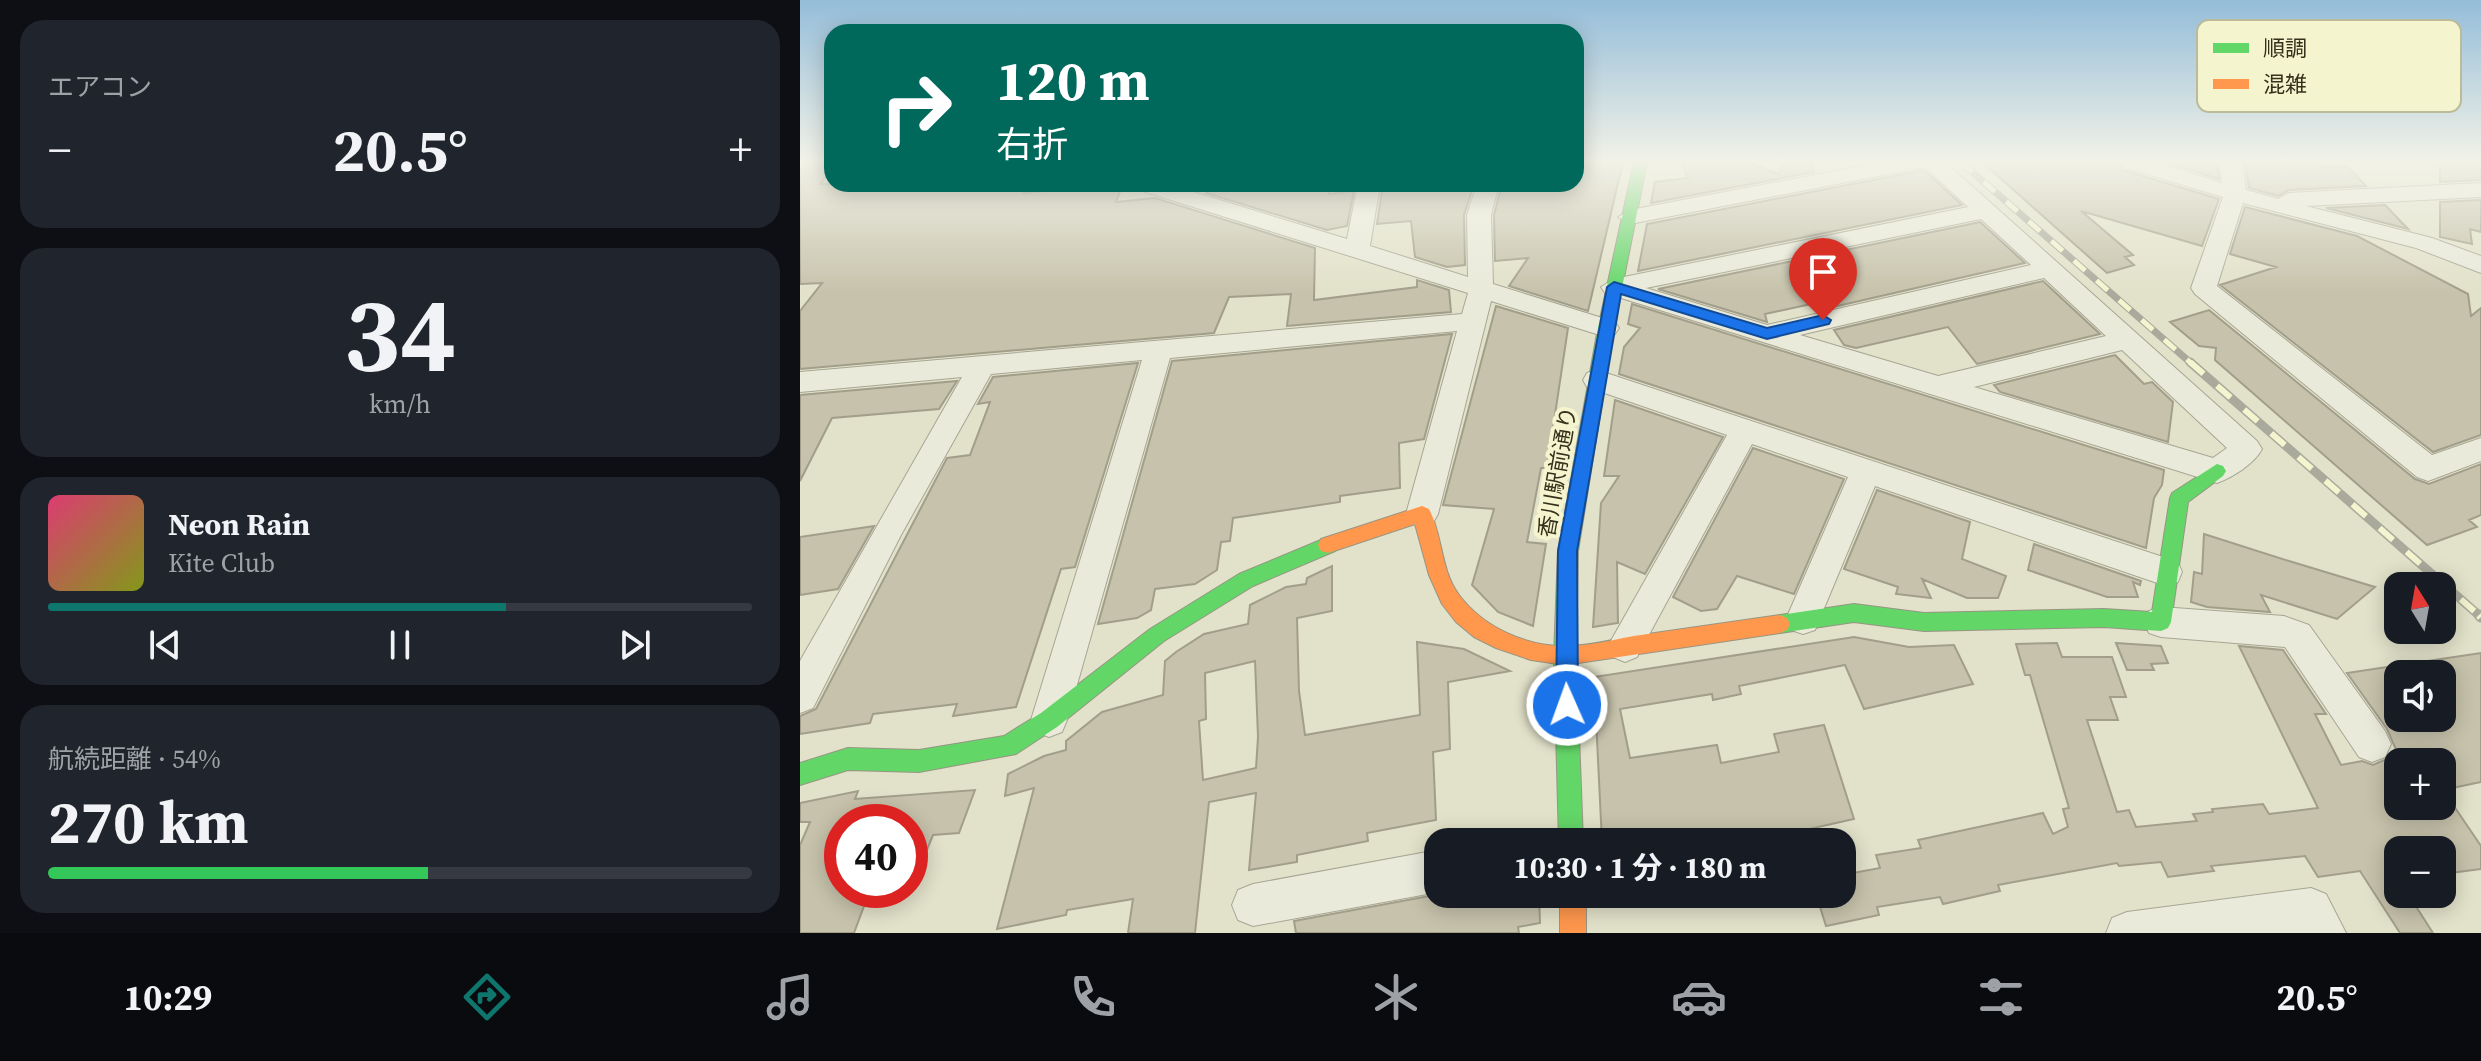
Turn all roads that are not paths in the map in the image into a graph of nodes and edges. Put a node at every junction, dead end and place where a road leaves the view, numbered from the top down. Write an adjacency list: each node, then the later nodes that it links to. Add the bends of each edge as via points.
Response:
1 (1214, 206): 11 (street)
2 (1365, 206): 11 (street)
3 (1482, 206): 15 (street)
4 (1632, 206): 10 (street, 香川駅前通り)
5 (1690, 206): 10 (street)
6 (1979, 206): 9 (street)
7 (2243, 206): 26 (street, via 2204,288 2428,469)
8 (2277, 206): 12 (street, via 2424,243)
9 (1985, 211): 13 (street); 14 (street)
10 (1630, 217): 14 (street, 香川駅前通り)
11 (1357, 250): 15 (street)
12 (2481, 265)
13 (2049, 269): 18 (street); 19 (street)
14 (1614, 287): 17 (street, 香川駅前通り); 18 (street)
15 (1481, 291): 16 (street); 17 (street)
16 (1475, 321): 20 (street); 29 (street)
17 (1606, 328): 22 (street, 香川駅前通り)
18 (1767, 333): 24 (street)
19 (2127, 340): 24 (street); 28 (street, via 2247,449)
20 (1159, 350): 21 (street); 36 (street)
21 (983, 364): 23 (street); 35 (street)
22 (1597, 380): 25 (street); 34 (street, 香川駅前通り, via 1568,551)
23 (800, 382)
24 (1939, 386): 28 (street)
25 (1745, 430): 27 (street); 33 (street)
26 (2481, 449)
27 (1866, 470): 30 (street); 31 (street)
28 (2217, 471): 30 (street, via 2179,498)
29 (1422, 514): 34 (street, via 1429,558 1448,603 1484,635 1531,654); 36 (street, via 1344,538 1246,580 1157,635)
30 (2166, 572): 32 (street)
31 (1803, 619): 32 (street, via 1854,613 1924,622); 33 (street)
32 (2161, 622): 37 (street, via 2297,636)
33 (1625, 646): 34 (street)
34 (1565, 656): 39 (street, 香川駅前通り)
35 (800, 696)
36 (1049, 720): 38 (street, via 1008,746 919,761 848,759)
37 (2372, 744)
38 (800, 774)
39 (1571, 828)
40 (1424, 874): 41 (street)
41 (1253, 905)
42 (1573, 908): 43 (street)
43 (1573, 933)
44 (2127, 933): 45 (street, via 2311,909)
45 (2325, 933)

